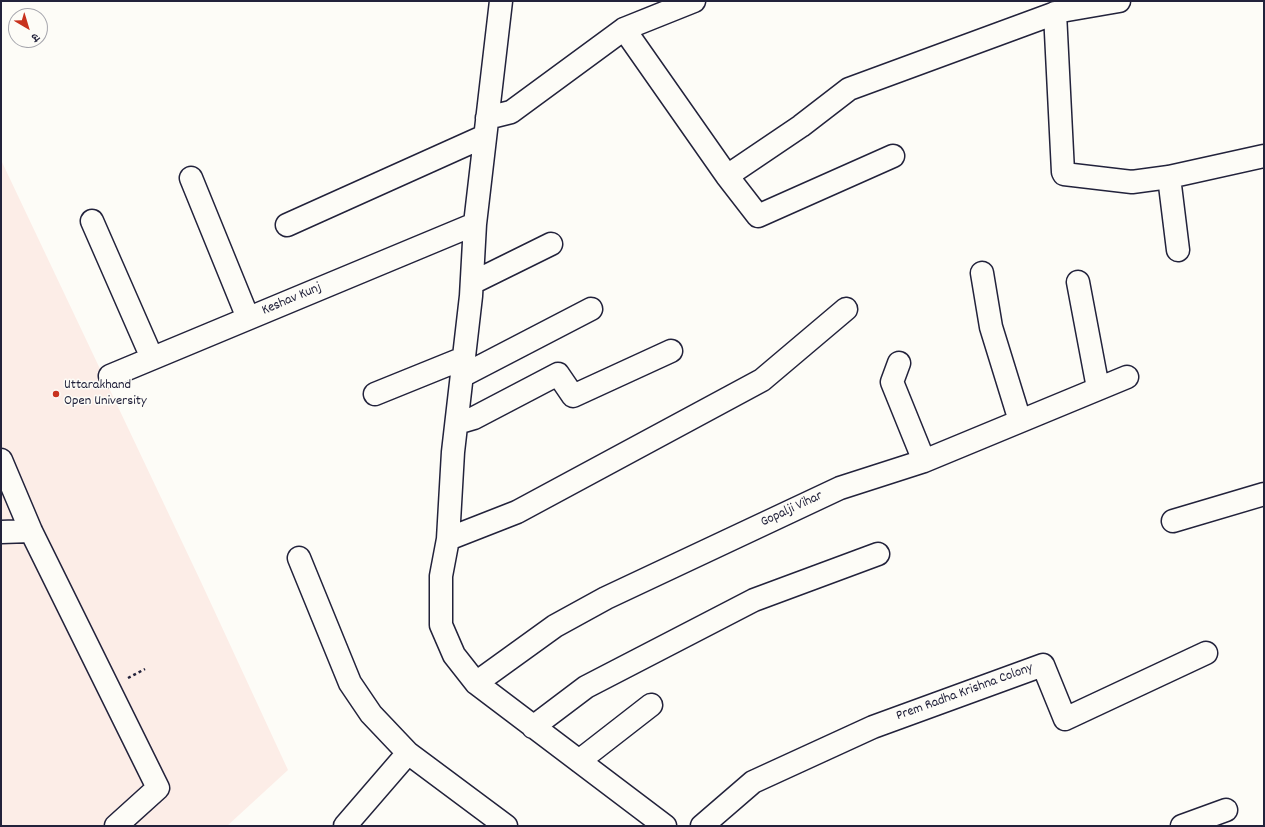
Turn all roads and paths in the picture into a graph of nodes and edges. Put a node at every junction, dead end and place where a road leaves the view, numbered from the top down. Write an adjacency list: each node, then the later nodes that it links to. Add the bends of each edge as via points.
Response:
1 (501, 1): 6 (street)
2 (694, 1): 5 (street)
3 (1119, 1): 4 (street)
4 (1056, 13): 9 (street, via 849,89 801,126); 10 (street, via 1064,174 1132,182)
5 (624, 29): 6 (street); 9 (street)
6 (486, 127): 13 (street); 14 (street)
7 (893, 156): 9 (street, via 758,216)
8 (1264, 156): 10 (street)
9 (727, 176)
10 (1169, 177): 16 (street)
11 (191, 178): 22 (street)
12 (92, 221): 24 (street)
13 (475, 224): 19 (street); 22 (street, Keshav Kunj)
14 (287, 225)
15 (551, 244): 19 (street)
16 (1178, 250)
17 (982, 273): 31 (street, via 991,327)
18 (1078, 282): 29 (street)
19 (472, 283): 26 (street)
20 (591, 309): 26 (street)
21 (846, 309): 39 (street, via 762,380 517,512)
22 (248, 318): 24 (street, Keshav Kunj)
23 (671, 351): 32 (street, via 573,396 558,374 474,418)
24 (152, 358): 27 (street, Keshav Kunj)
25 (899, 363): 34 (street, via 892,382)
26 (463, 367): 30 (street); 32 (street)
27 (110, 376)
28 (1127, 376): 29 (street, Gopalji Vihar)
29 (1098, 388): 31 (street, Gopalji Vihar)
30 (375, 394)
31 (1020, 421): 34 (street, Gopalji Vihar)
32 (457, 423): 39 (street)
33 (1, 460): 37 (street)
34 (924, 461): 43 (street, Gopalji Vihar, via 840,488 606,598 554,626)
35 (1264, 494): 36 (street)
36 (1173, 521)
37 (31, 531): 38 (street); 50 (street, via 158,788)
38 (1, 532)
39 (448, 539): 43 (street, via 441,576 441,625 454,655)
40 (878, 554): 45 (street, via 754,600 586,687)
41 (299, 558): 46 (street, via 350,683 371,714)
42 (1206, 653): 54 (street, Prem Radha Krishna Colony, via 1065,719 1043,665 873,727 753,782)
43 (476, 683): 45 (street)
44 (651, 705): 47 (street)
45 (533, 726): 47 (street)
46 (408, 753): 49 (street); 51 (street)
47 (579, 761): 53 (street)
48 (1226, 810): 55 (street)
49 (483, 817): 52 (street)
50 (116, 826)
51 (345, 826)
52 (506, 826)
53 (665, 826)
54 (702, 826)
55 (1182, 826)

